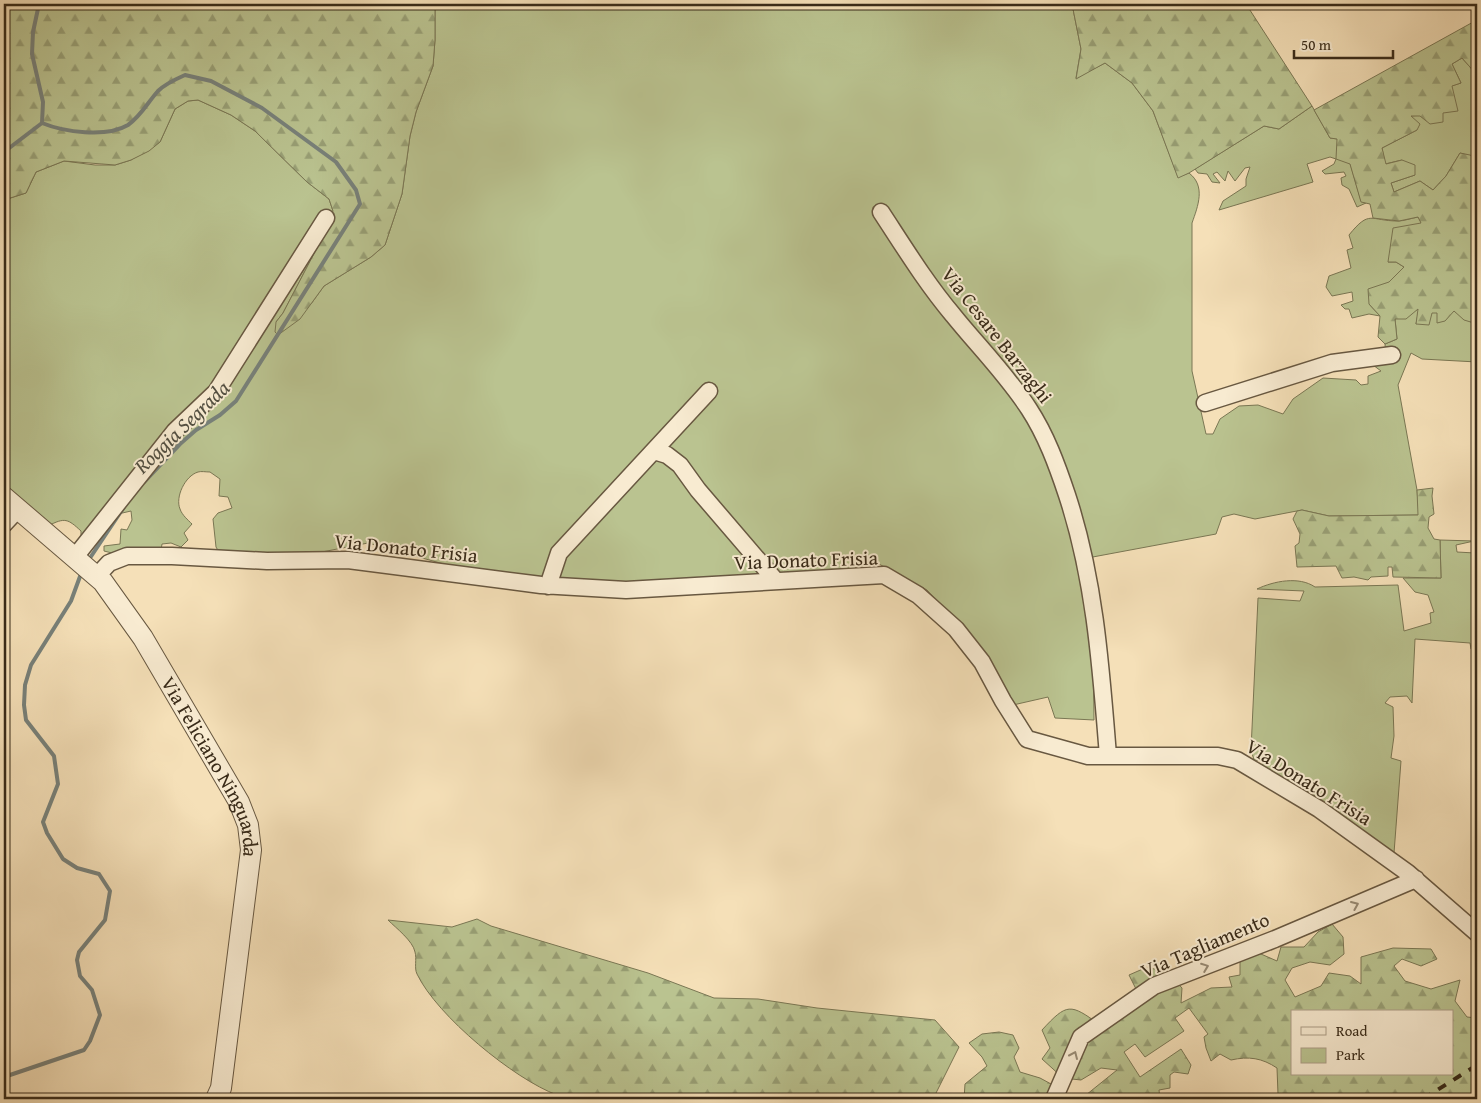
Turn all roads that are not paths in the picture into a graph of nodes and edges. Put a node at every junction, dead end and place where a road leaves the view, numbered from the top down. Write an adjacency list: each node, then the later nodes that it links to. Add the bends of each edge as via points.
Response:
1 (881, 212): 12 (street, Via Cesare Barzaghi, via 952,314 1004,374 1030,410 1057,465 1088,571 1098,634)
2 (326, 218): 9 (street, via 216,392 175,431)
3 (1392, 355): 5 (street, via 1332,363)
4 (709, 391): 6 (street)
5 (1205, 403)
6 (654, 451): 10 (street, via 667,455 680,465); 11 (street, via 559,552)
7 (11, 504): 8 (street); 9 (street, Via Feliciano Ninguarda)
8 (4, 524)
9 (86, 566): 11 (street, Via Donato Frisia, via 109,563 127,556 348,560); 15 (street, Via Feliciano Ninguarda, via 143,638 239,802 248,825 251,850 221,1088)
10 (776, 581): 11 (street, Via Donato Frisia, via 626,590); 12 (street, Via Donato Frisia, via 884,575 918,595 956,629 982,662 1027,739 1088,756)
11 (548, 586)
12 (1108, 756): 13 (street, Via Donato Frisia, via 1218,756 1237,760 1319,809)
13 (1416, 879): 14 (street, Via Donato Frisia); 16 (street, Via Tagliamento, one-way to 13, via 1082,1037 1154,986)
14 (1477, 933)
15 (216, 1099)
16 (1054, 1099)

